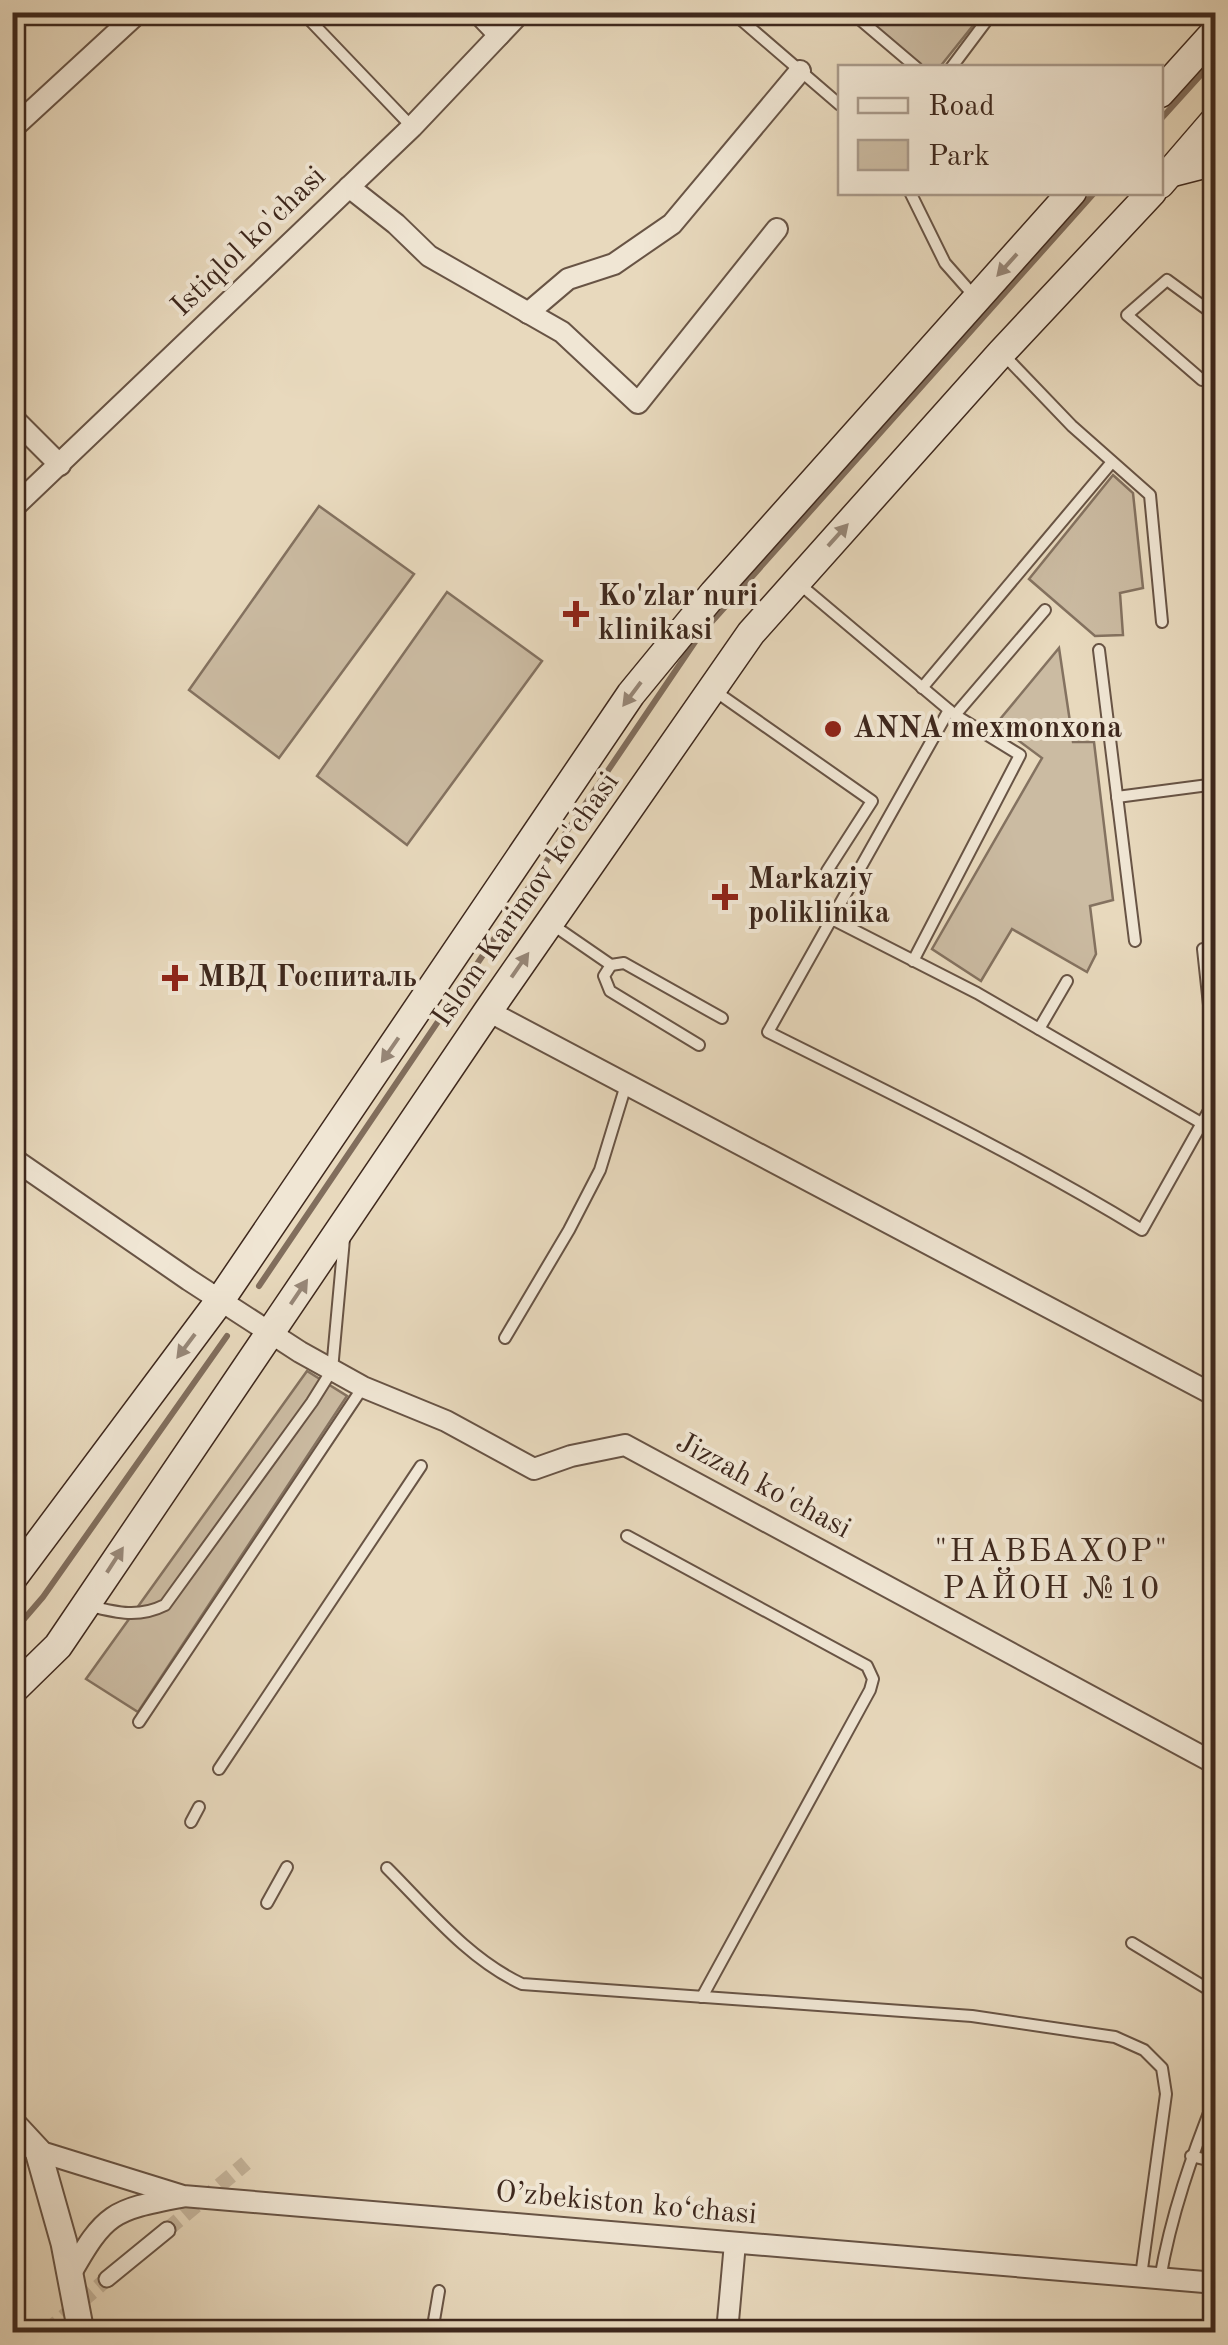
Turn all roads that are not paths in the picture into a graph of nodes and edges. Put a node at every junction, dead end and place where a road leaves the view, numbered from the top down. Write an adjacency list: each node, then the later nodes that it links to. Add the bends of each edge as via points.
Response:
1 (138, 12): 17 (street)
2 (302, 12): 16 (lane)
3 (477, 12): 9 (street)
4 (521, 12): 9 (street, Istiqlol ko'chasi)
5 (732, 12): 12 (lane)
6 (851, 12): 10 (lane)
7 (994, 12): 11 (lane)
8 (1216, 31): 13 (main road)
9 (498, 35): 16 (street, Istiqlol ko'chasi)
10 (913, 65)
11 (953, 65)
12 (800, 70): 14 (lane); 27 (street, via 672,224 614,264 568,279)
13 (1163, 90)
14 (838, 104)
15 (1216, 119): 19 (main road, Islom Karimov ko'chasi)
16 (412, 128): 21 (street, Istiqlol ko'chasi)
17 (12, 129)
18 (1216, 161): 20 (main road)
19 (1163, 181)
20 (1163, 182)
21 (349, 187): 27 (street, via 430,256); 33 (street, Istiqlol ko'chasi)
22 (911, 195): 26 (lane, via 945,263)
23 (1069, 195): 26 (main road, Islom Karimov ko'chasi, one-way to 26)
24 (1150, 195): 29 (main road, Islom Karimov ko'chasi)
25 (777, 229): 27 (street, via 638,403 562,332)
26 (977, 299): 62 (main road, Islom Karimov ko'chasi, one-way to 62, via 631,694)
27 (528, 312)
28 (1216, 326): 30 (lane, via 1212,313 1166,280 1127,315 1202,380)
29 (1001, 352): 32 (lane); 35 (main road, Islom Karimov ko'chasi, one-way to 29)
30 (1216, 380)
31 (12, 417): 33 (street)
32 (1112, 462): 37 (lane, via 1150,496); 40 (lane)
33 (60, 464): 34 (street, Istiqlol ko'chasi)
34 (12, 509)
35 (796, 582): 39 (main road, Islom Karimov ko'chasi); 40 (lane)
36 (1046, 610): 41 (lane)
37 (1162, 622)
38 (1099, 650): 43 (lane)
39 (711, 688): 44 (lane, via 872,801 827,872); 46 (main road, Islom Karimov ko'chasi)
40 (922, 688): 41 (lane)
41 (952, 712): 44 (lane); 49 (lane, via 1020,755)
42 (1216, 784): 43 (lane)
43 (1117, 797): 47 (lane)
44 (852, 883): 45 (lane)
45 (832, 918): 49 (lane); 59 (lane, via 768,1032 1142,1230)
46 (550, 922): 50 (lane); 52 (main road, Islom Karimov ko'chasi, one-way to 46)
47 (1135, 941)
48 (1203, 950): 56 (lane)
49 (913, 961): 54 (lane)
50 (610, 964): 53 (lane, via 624,963); 55 (lane, via 604,976 610,991)
51 (1067, 981): 54 (lane)
52 (488, 1012): 57 (street); 61 (main road, Islom Karimov ko'chasi)
53 (722, 1018)
54 (1040, 1029): 59 (lane)
55 (699, 1045)
56 (1216, 1070)
57 (627, 1084): 64 (lane, via 600,1170); 67 (street)
58 (1216, 1098): 59 (lane)
59 (1203, 1124)
60 (12, 1158): 62 (street, Jizzah ko'chasi)
61 (346, 1223): 63 (main road, Islom Karimov ko'chasi, one-way to 61); 65 (lane)
62 (221, 1300): 63 (street, Jizzah ko'chasi); 70 (main road, Islom Karimov ko'chasi, one-way to 70)
63 (272, 1334): 65 (street, Jizzah ko'chasi); 71 (main road, Islom Karimov ko'chasi, one-way to 63)
64 (505, 1338)
65 (332, 1370): 66 (street, Jizzah ko'chasi); 71 (lane, via 165,1605 147,1614)
66 (362, 1387): 73 (lane); 74 (street, Jizzah ko'chasi, via 534,1469 624,1445)
67 (1216, 1396)
68 (420, 1466): 75 (lane)
69 (628, 1536): 83 (lane, via 867,1666 873,1679)
70 (12, 1580)
71 (86, 1605): 72 (main road, Islom Karimov ko'chasi, via 48,1658)
72 (12, 1691)
73 (139, 1722)
74 (1216, 1764)
75 (218, 1768)
76 (200, 1807): 77 (lane)
77 (191, 1822)
78 (287, 1867): 80 (lane)
79 (387, 1868): 83 (lane, via 469,1949 522,1984)
80 (267, 1902)
81 (1132, 1942): 82 (lane)
82 (1216, 1994)
83 (702, 1997): 93 (lane, via 972,2016 1116,2036 1144,2050 1162,2068 1166,2094)
84 (1216, 2095): 87 (lane)
85 (12, 2123): 86 (street)
86 (38, 2152): 89 (street, O’zbekiston ko‘chasi); 92 (street)
87 (1191, 2156): 88 (lane); 93 (lane)
88 (1216, 2162)
89 (183, 2196): 91 (street, O’zbekiston ko‘chasi); 92 (street, via 128,2207 95,2231)
90 (167, 2230): 94 (street)
91 (735, 2243): 93 (street, O’zbekiston ko‘chasi); 99 (street)
92 (70, 2274): 97 (street)
93 (1150, 2278): 95 (street, O’zbekiston ko‘chasi)
94 (107, 2279)
95 (1216, 2283)
96 (440, 2290): 98 (lane)
97 (81, 2332)
98 (432, 2332)
99 (727, 2332)

